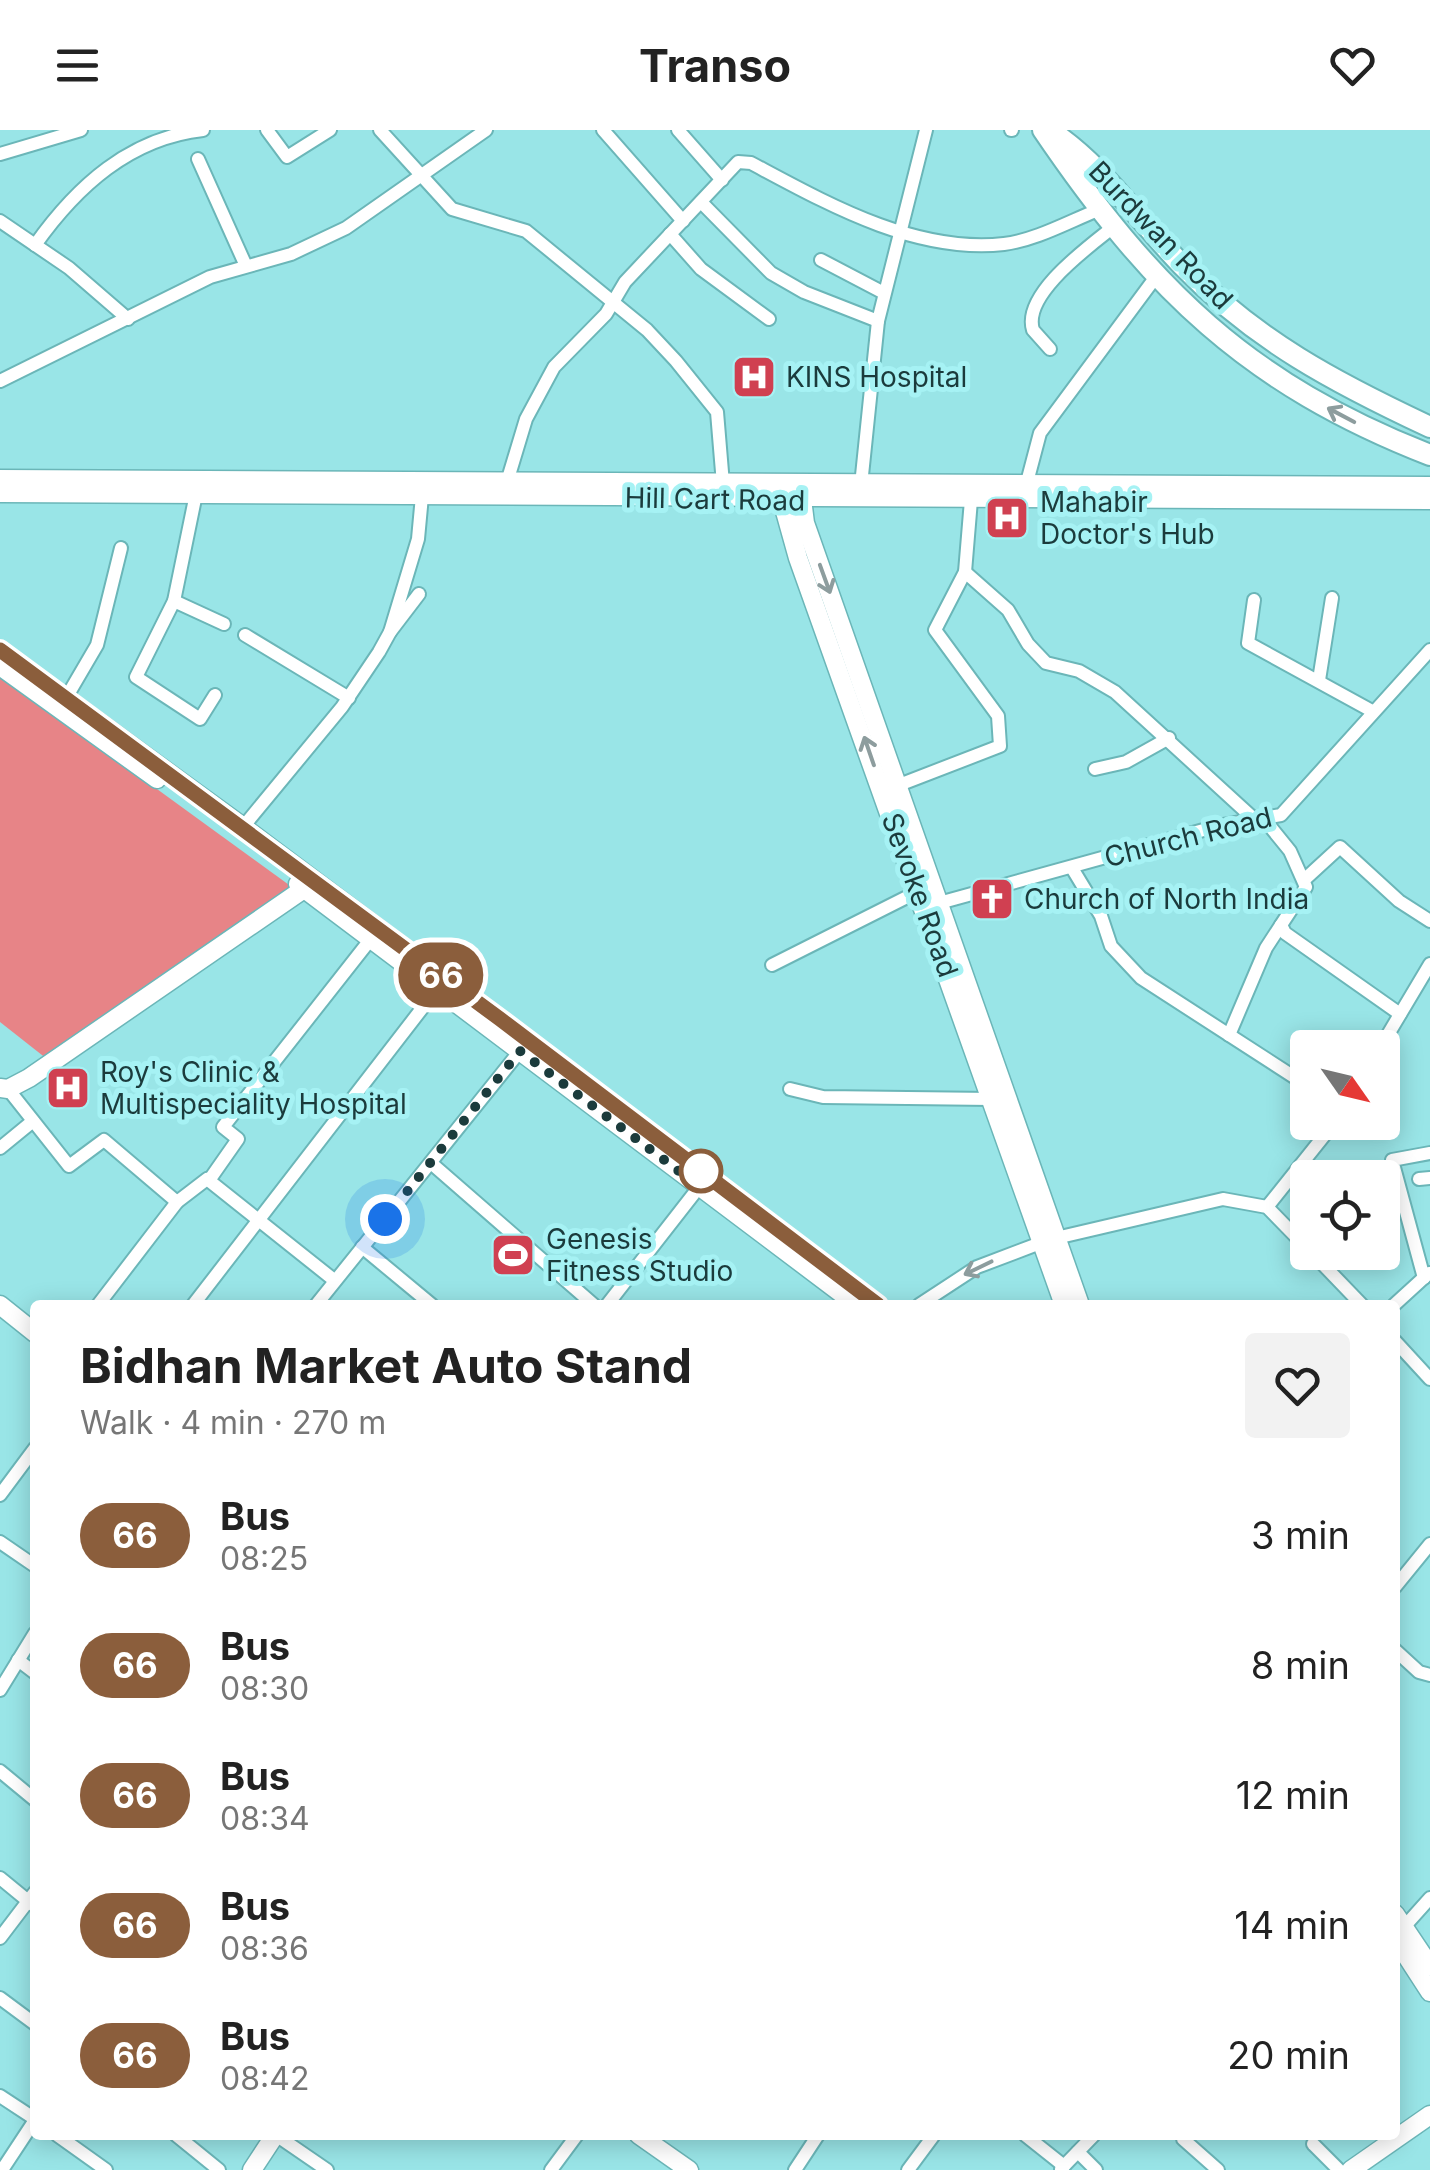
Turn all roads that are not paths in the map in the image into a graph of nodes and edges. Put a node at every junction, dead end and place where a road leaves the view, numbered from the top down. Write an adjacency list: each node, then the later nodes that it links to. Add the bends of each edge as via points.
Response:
1 (81, 130): 11 (street)
2 (203, 130): 22 (street, via 169,134 132,152 78,190)
3 (267, 130): 4 (street, via 287,157)
4 (330, 130)
5 (380, 130): 13 (street)
6 (486, 130): 13 (street)
7 (604, 130): 18 (street)
8 (678, 130): 14 (street)
9 (926, 130): 20 (street)
10 (1046, 130): 16 (main road, Burdwan Road); 33 (main road, Burdwan Road, via 1082,151 1183,267 1250,326 1339,385)
11 (0, 154)
12 (198, 159): 24 (street)
13 (420, 175): 24 (street, via 346,228); 27 (street, via 452,209 526,231)
14 (722, 180): 15 (street); 20 (street, via 742,161)
15 (701, 202): 18 (street); 30 (street, via 771,273)
16 (1098, 210): 19 (main road, Burdwan Road); 20 (street, via 1007,244 953,244)
17 (0, 221): 22 (street)
18 (683, 221): 21 (street)
19 (1112, 228): 25 (main road, Burdwan Road); 31 (street, via 1061,271 1032,312 1033,330)
20 (900, 230): 26 (street)
21 (670, 234): 27 (street); 29 (street, via 701,269)
22 (35, 244): 28 (street)
23 (821, 260): 26 (street)
24 (246, 266): 28 (street)
25 (1154, 278): 34 (main road, Burdwan Road, one-way to 25, via 1335,412 1274,375); 39 (street, via 1040,433)
26 (884, 293): 30 (street)
27 (612, 302): 36 (street, via 536,396); 37 (street, via 712,403 720,422)
28 (128, 319): 32 (street)
29 (768, 319)
30 (878, 322): 38 (street)
31 (1050, 349)
32 (0, 381)
33 (1430, 427)
34 (1430, 455)
35 (0, 478): 36 (main road, Hill Cart Road)
36 (507, 482): 37 (main road, Hill Cart Road)
37 (724, 484): 41 (main road, Hill Cart Road)
38 (861, 486): 39 (main road, Hill Cart Road); 43 (main road, Hill Cart Road)
39 (1026, 486): 40 (main road, Hill Cart Road)
40 (1430, 486)
41 (779, 492): 43 (main road, Hill Cart Road); 45 (main road, Hill Cart Road); 62 (main road, Sevoke Road)
42 (0, 493): 44 (main road, Hill Cart Road)
43 (801, 493): 46 (main road, Hill Cart Road); 62 (main road, Sevoke Road, one-way to 62)
44 (196, 494): 45 (main road, Hill Cart Road); 53 (street)
45 (422, 496): 50 (street, via 418,538)
46 (971, 500): 47 (main road, Hill Cart Road); 49 (street)
47 (1430, 500)
48 (121, 548): 64 (street, via 97,645)
49 (964, 572): 66 (street, via 1008,610 1046,663 1100,681); 69 (street, via 935,630 998,716 1000,746)
50 (401, 584): 55 (street); 55 (street, via 420,594)
51 (1332, 598): 60 (street)
52 (1254, 600): 60 (street, via 1248,643)
53 (174, 601): 54 (street); 61 (street, via 136,677 200,718)
54 (224, 624)
55 (390, 632): 63 (street)
56 (245, 635): 63 (street)
57 (0, 650): 64 (main road)
58 (1430, 650): 65 (street, Church Road)
59 (0, 666): 64 (main road)
60 (1320, 680): 65 (street)
61 (215, 695)
62 (860, 697): 69 (main road, Sevoke Road); 75 (main road, Sevoke Road, one-way to 62)
63 (349, 698): 71 (street)
64 (62, 703): 68 (main road)
65 (1372, 711): 70 (street, Church Road, via 1291,808)
66 (1169, 738): 67 (street); 70 (street)
67 (1095, 770)
68 (172, 783): 71 (main road); 74 (main road)
69 (898, 785): 75 (main road, Sevoke Road)
70 (1259, 819): 72 (street, Church Road); 73 (street, via 1290,852)
71 (243, 827): 74 (main road)
72 (1072, 868): 75 (street, Church Road); 85 (street, via 1124,960 1160,994)
73 (1304, 880): 76 (street, via 1340,847); 77 (street, via 1305,892)
74 (310, 885): 78 (main road); 83 (main road); 88 (main road)
75 (930, 893): 80 (street, Church Road); 90 (main road, Sevoke Road); 103 (main road, Sevoke Road)
76 (1430, 921)
77 (1282, 925): 82 (street, via 1291,941); 85 (street)
78 (370, 940): 81 (main road); 97 (street, via 223,1127 238,1139)
79 (1430, 964): 82 (street)
80 (772, 965)
81 (437, 989): 83 (main road); 101 (street)
82 (1400, 1014): 84 (street)
83 (496, 1024): 86 (main road); 94 (main road)
84 (1391, 1030)
85 (1228, 1035): 87 (street)
86 (520, 1051): 94 (main road); 96 (street)
87 (1290, 1075)
88 (4, 1088): 91 (street)
89 (790, 1089): 90 (street, via 823,1097)
90 (992, 1099): 103 (main road, Sevoke Road)
91 (33, 1121): 93 (street); 99 (street, via 69,1166 104,1140)
92 (1321, 1140): 100 (street)
93 (0, 1148)
94 (661, 1150): 98 (main road)
95 (1430, 1153): 106 (street, via 1392,1160)
96 (431, 1163): 104 (street); 112 (street)
97 (210, 1179): 99 (street); 101 (street)
98 (704, 1181): 113 (street); 114 (main road); 115 (main road)
99 (177, 1202): 108 (street)
100 (1267, 1207): 102 (street); 103 (street, via 1218,1199)
101 (261, 1221): 107 (street); 109 (street)
102 (1290, 1231)
103 (1050, 1241): 116 (street, one-way to 116, via 978,1267); 117 (main road, Sevoke Road); 118 (main road, Sevoke Road)
104 (362, 1247): 107 (street); 111 (street)
105 (1328, 1270): 119 (street)
106 (1427, 1274): 120 (street)
107 (334, 1280): 110 (street)
108 (102, 1300)
109 (197, 1300)
110 (320, 1300)
111 (426, 1300)
112 (588, 1300)
113 (611, 1300)
114 (851, 1300)
115 (871, 1300)
116 (928, 1300)
117 (1063, 1300)
118 (1078, 1300)
119 (1357, 1300)
120 (1399, 1300)
121 (2, 1311): 122 (main road)
122 (30, 1330)
123 (1400, 1346): 124 (street)
124 (1430, 1379)
125 (30, 1455): 126 (street)
126 (0, 1495)
127 (0, 1542): 129 (street)
128 (1430, 1544): 130 (street)
129 (30, 1563)
130 (1400, 1582)
131 (30, 1641): 133 (street)
132 (1400, 1655): 135 (street)
133 (18, 1660): 134 (street); 136 (street)
134 (30, 1669)
135 (1430, 1675)
136 (0, 1690)
137 (0, 1772): 138 (street)
138 (30, 1796)
139 (0, 1878): 140 (street)
140 (30, 1897)
141 (1430, 1898): 143 (street)
142 (30, 1903): 146 (street)
143 (1400, 1924)
144 (1400, 1928): 147 (main road)
145 (1400, 1930): 148 (main road)
146 (0, 1938)
147 (1430, 1966)
148 (1430, 1992)
149 (0, 1998): 150 (street)
150 (30, 2020)
151 (0, 2096): 153 (street)
152 (1430, 2116): 155 (main road)
153 (30, 2117)
154 (30, 2128): 172 (street)
155 (1400, 2136)
156 (64, 2140): 173 (street)
157 (182, 2140): 174 (street)
158 (272, 2140): 175 (main road)
159 (282, 2140): 176 (street)
160 (573, 2140): 177 (street)
161 (645, 2140): 170 (main road)
162 (815, 2140): 178 (street)
163 (930, 2140): 179 (street)
164 (1031, 2140): 171 (street)
165 (1089, 2140): 169 (street)
166 (1184, 2140): 181 (street)
167 (1394, 2140): 183 (main road)
168 (1313, 2144): 182 (street)
169 (1078, 2152): 171 (street); 180 (street)
170 (677, 2167)
171 (1062, 2168)
172 (2, 2170)
173 (106, 2170)
174 (220, 2170)
175 (252, 2170)
176 (327, 2170)
177 (550, 2170)
178 (795, 2170)
179 (908, 2170)
180 (1096, 2170)
181 (1218, 2170)
182 (1339, 2170)
183 (1350, 2170)

